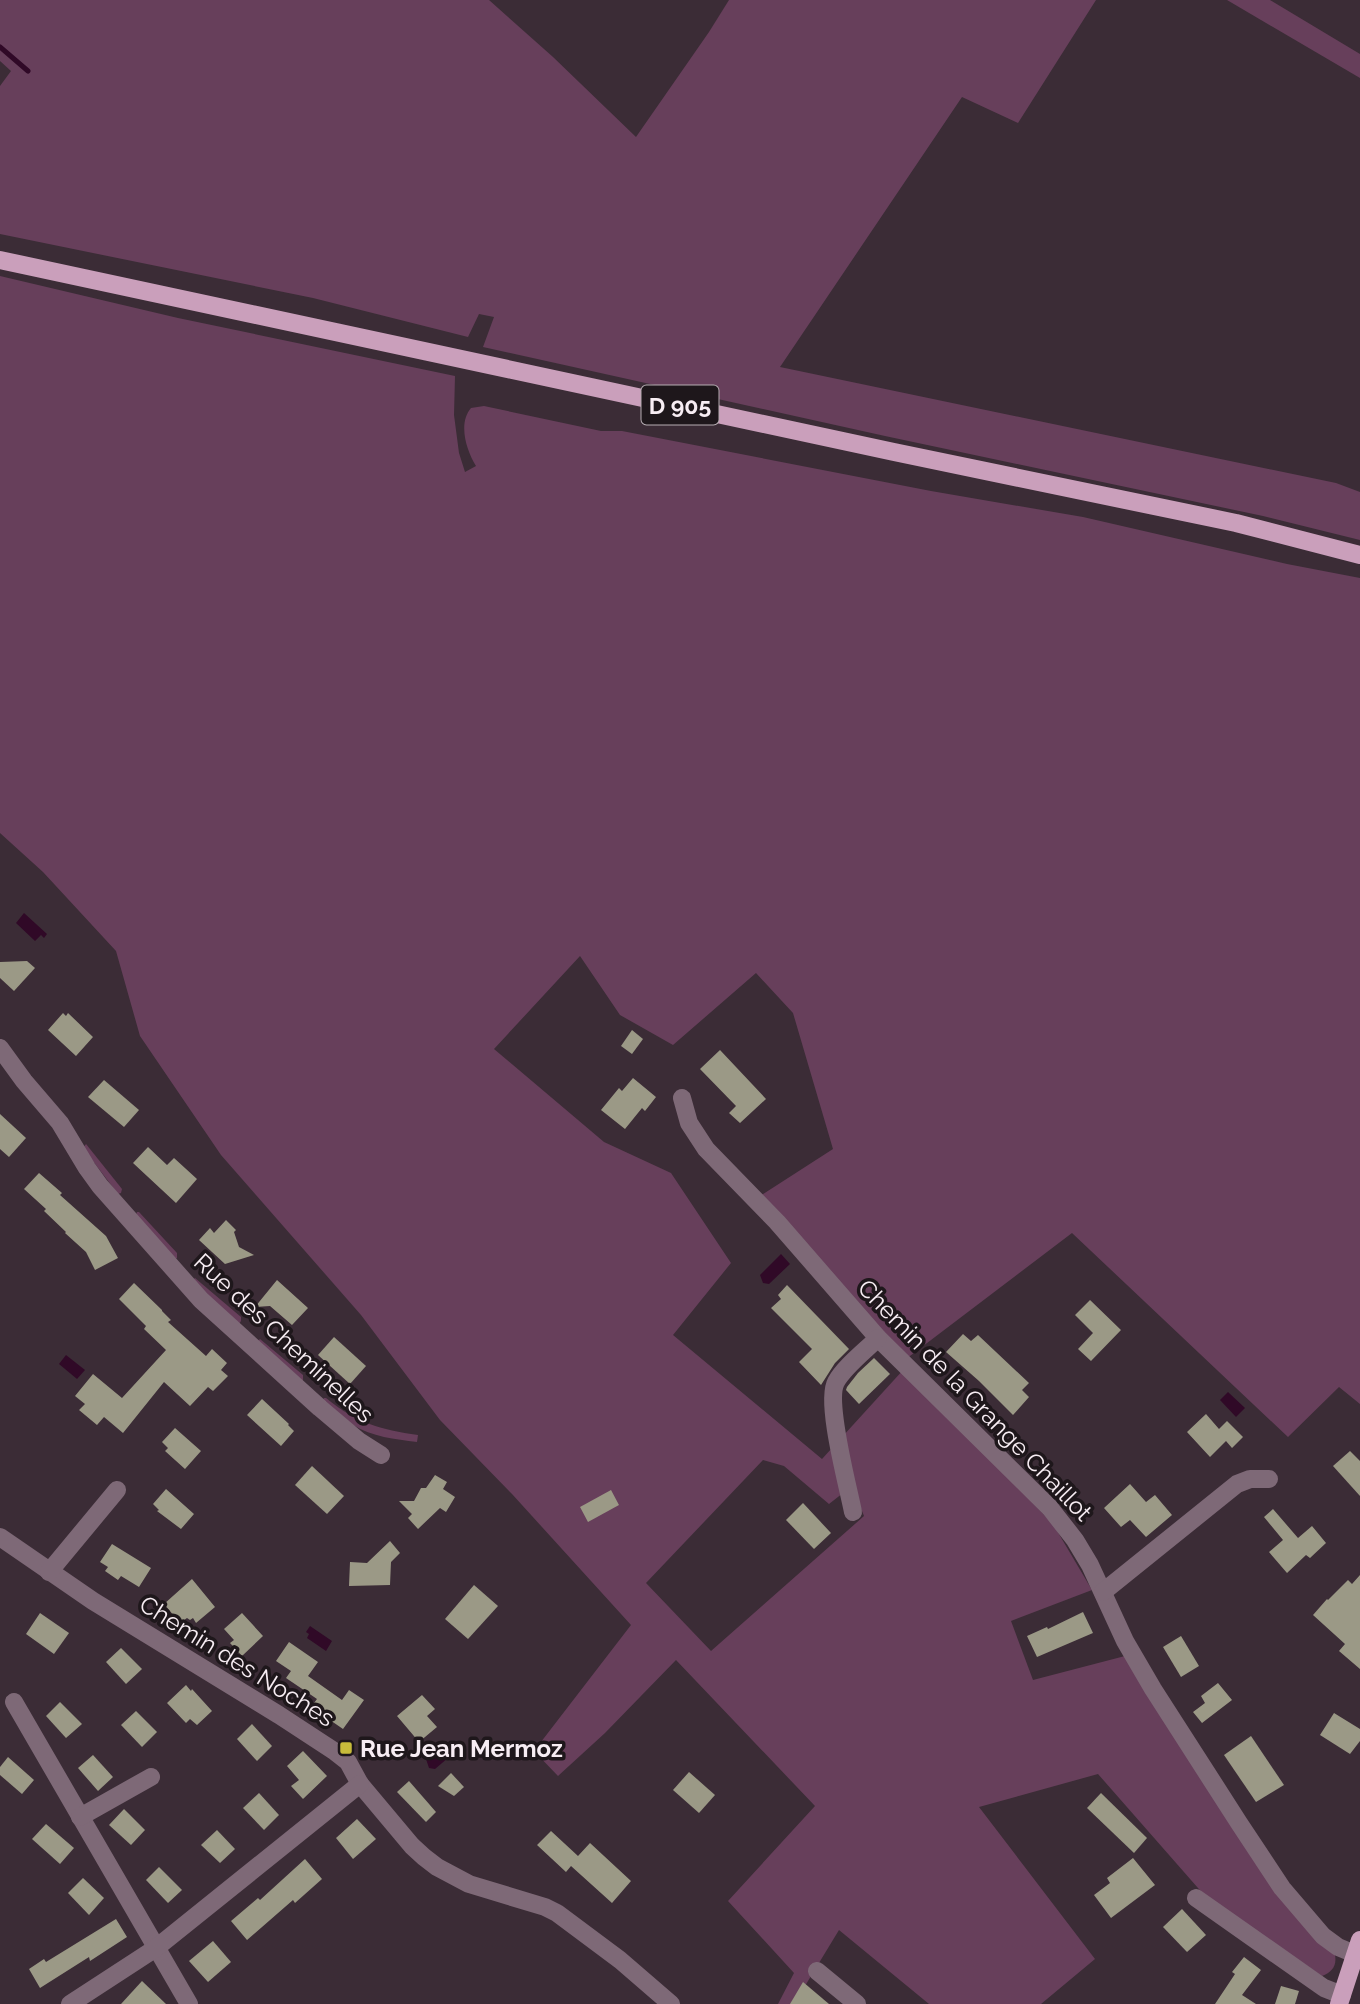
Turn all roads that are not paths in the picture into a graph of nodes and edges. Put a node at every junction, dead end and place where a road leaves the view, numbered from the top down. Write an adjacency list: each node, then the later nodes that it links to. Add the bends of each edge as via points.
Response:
1 (0, 260): 2 (main road, D 905, via 1236,523)
2 (1360, 555)
3 (2, 1053): 6 (street, Rue des Cheminelles, via 60,1123 100,1186 201,1300 320,1408)
4 (682, 1098): 5 (street, Chemin de la Grange Chaillot, via 688,1123 706,1150 777,1222)
5 (878, 1338): 9 (street, via 838,1378 834,1388 839,1449); 12 (street, Chemin de la Grange Chaillot, via 1050,1508 1076,1540)
6 (381, 1455)
7 (1269, 1479): 12 (street, via 1237,1483)
8 (117, 1490): 11 (street)
9 (853, 1512)
10 (0, 1537): 11 (street, Chemin des Noches)
11 (49, 1572): 15 (street, Chemin des Noches, via 334,1751 348,1762)
12 (1103, 1592): 18 (street, Chemin de la Grange Chaillot, via 1153,1689 1282,1888 1323,1936 1338,1947)
13 (13, 1702): 16 (street)
14 (151, 1777): 16 (street)
15 (360, 1784): 19 (street); 24 (street, Chemin des Noches, via 430,1862 469,1884 557,1913)
16 (80, 1816): 19 (street)
17 (1196, 1898): 21 (street)
18 (1358, 1947): 21 (main road)
19 (156, 1948): 22 (street); 23 (street)
20 (817, 1971): 25 (street)
21 (1341, 1999)
22 (70, 2004)
23 (189, 2004)
24 (671, 2004)
25 (857, 2004)

